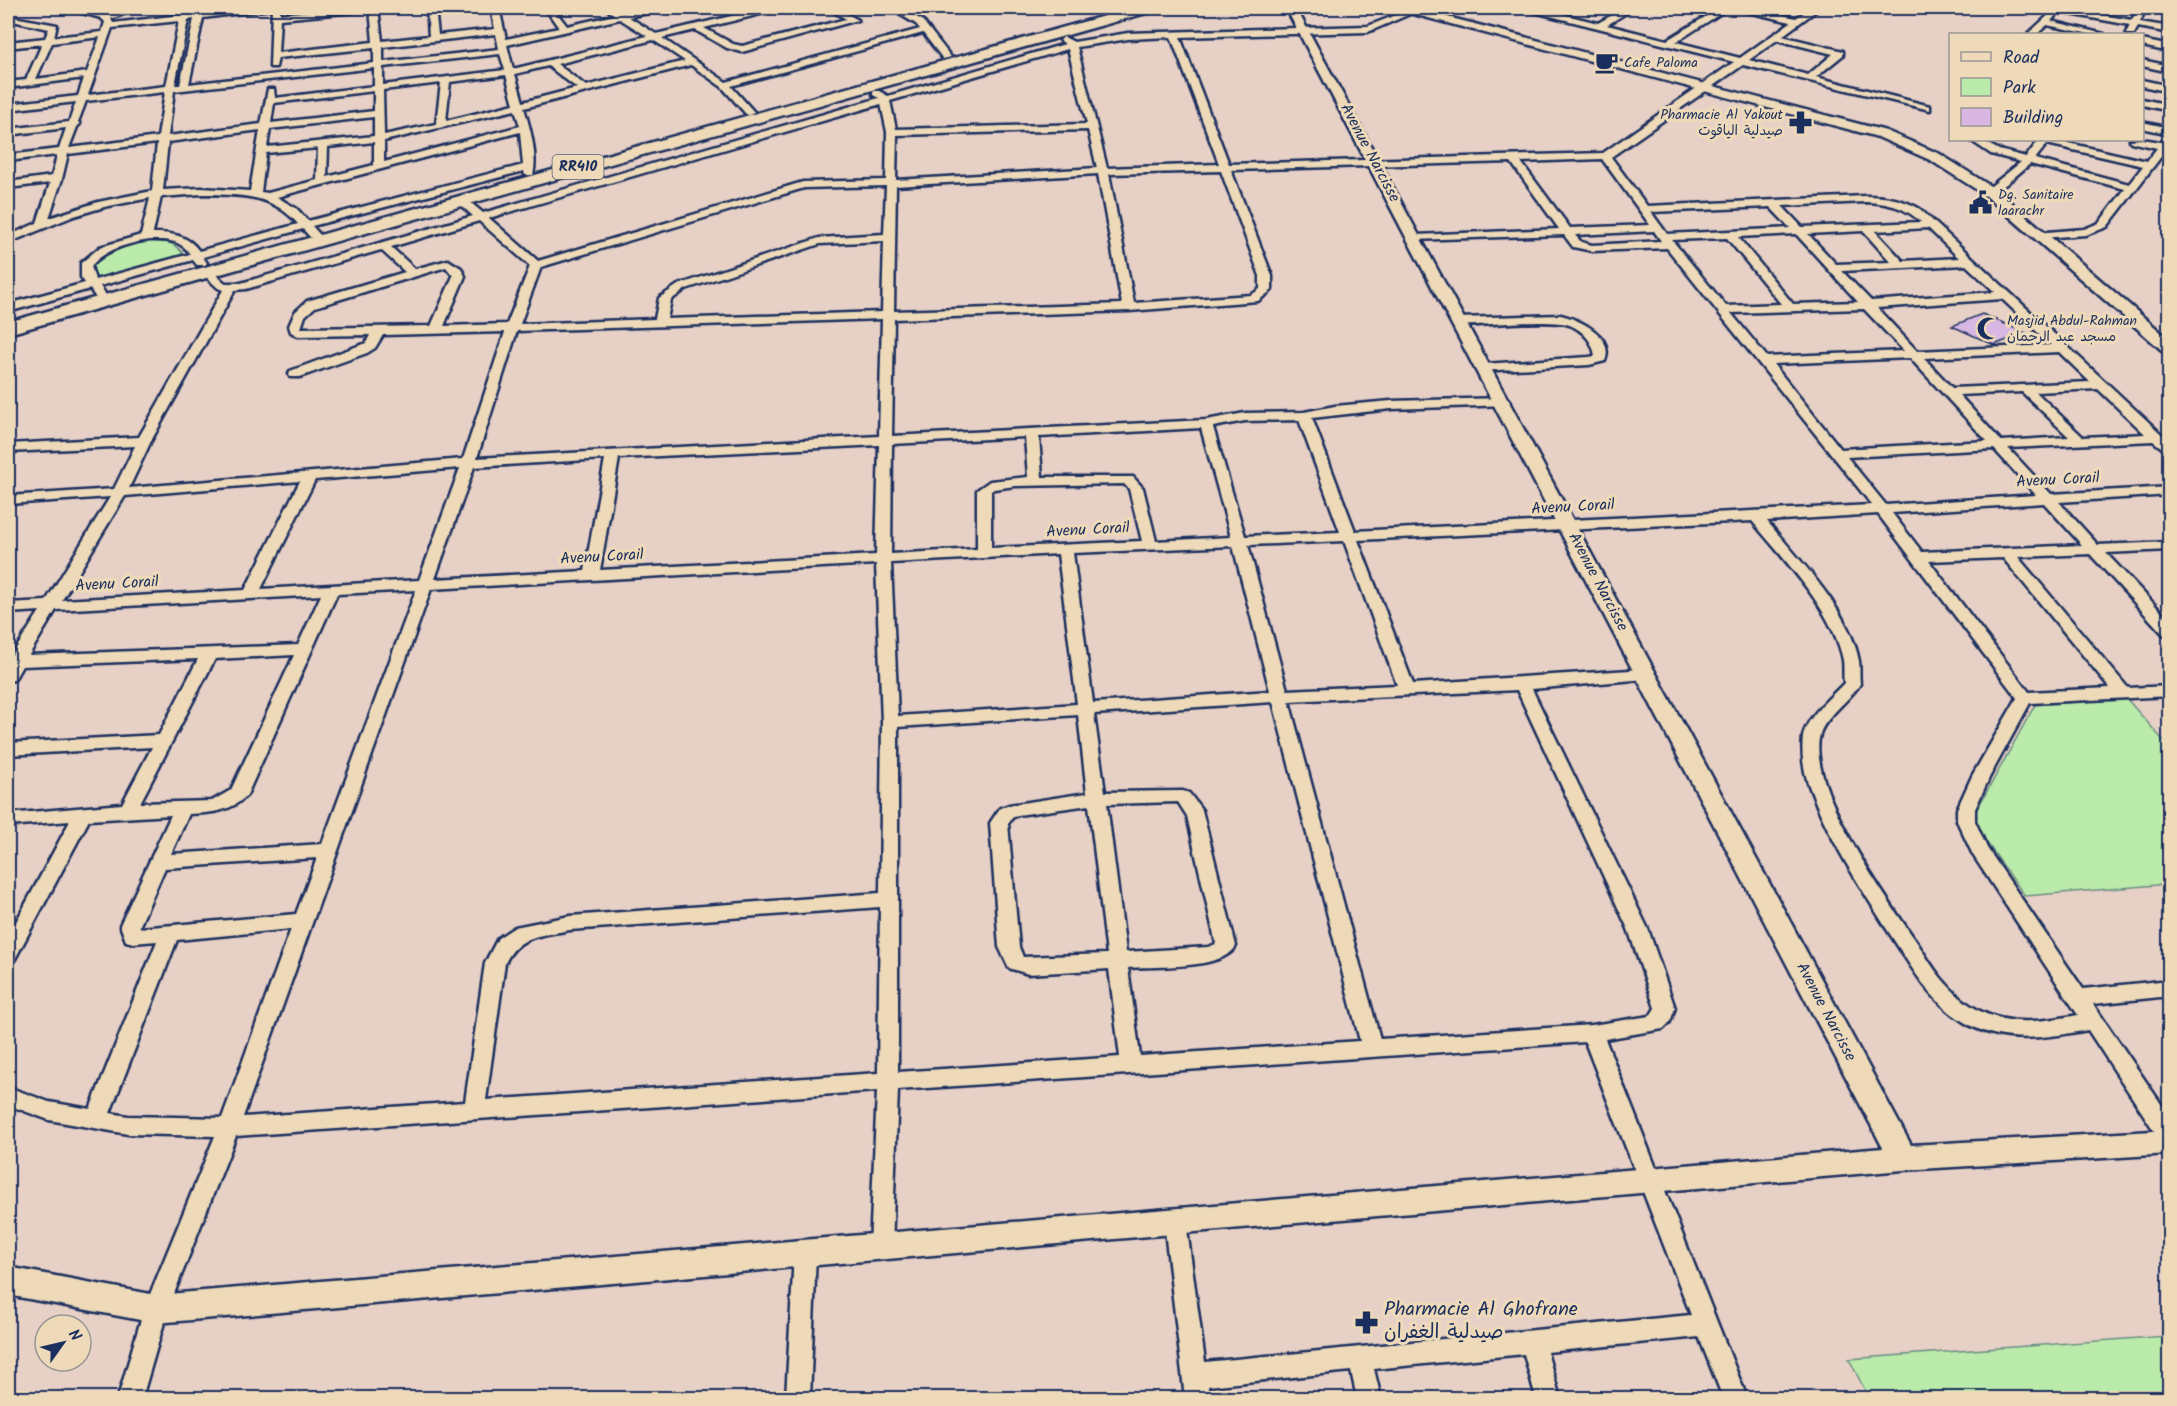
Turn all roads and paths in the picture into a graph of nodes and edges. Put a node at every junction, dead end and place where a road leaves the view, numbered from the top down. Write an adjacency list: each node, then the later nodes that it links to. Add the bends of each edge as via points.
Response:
1 (68, 8): 37 (street)
2 (136, 8): 37 (street)
3 (268, 8): 27 (street)
4 (365, 8): 30 (street)
5 (374, 8): 56 (street)
6 (431, 8): 51 (street)
7 (495, 8): 42 (street)
8 (549, 8): 39 (street)
9 (609, 8): 31 (street)
10 (659, 8): 31 (street)
11 (774, 8): 38 (street)
12 (832, 8): 38 (street, via 854,20 742,49)
13 (900, 8): 40 (street)
14 (1128, 8): 61 (highway, RR410)
15 (1148, 8): 47 (highway, RR410)
16 (1292, 8): 43 (street, Avenue Narcisse)
17 (1531, 8): 36 (street)
18 (1630, 8): 36 (street)
19 (1725, 8): 53 (street)
20 (1742, 8): 33 (street)
21 (1813, 8): 33 (street)
22 (2060, 8): 34 (street); 35 (street)
23 (2129, 8): 25 (street)
24 (1412, 9): 43 (street, via 1376,27); 79 (street)
25 (2142, 9): 35 (street)
26 (23, 11): 32 (street)
27 (200, 11): 28 (street); 78 (street)
28 (186, 12): 37 (street); 81 (street)
29 (276, 12): 30 (street); 60 (street)
30 (333, 13)
31 (622, 16): 39 (street); 49 (street)
32 (8, 19): 52 (street, via 54,27)
33 (1798, 21): 50 (street)
34 (2045, 22): 44 (street); 45 (street)
35 (2136, 24): 41 (street); 46 (street)
36 (1600, 25): 53 (street)
37 (106, 26): 52 (street); 69 (street)
38 (697, 27): 49 (street)
39 (565, 29): 58 (street)
40 (924, 30): 61 (street); 76 (street)
41 (2169, 30)
42 (499, 31): 51 (street); 58 (street)
43 (1306, 31): 48 (street); 117 (street, Avenue Narcisse)
44 (2033, 33)
45 (2095, 33)
46 (2130, 33)
47 (1053, 34): 57 (street); 77 (highway, RR410)
48 (1175, 35): 57 (street, via 1128,36); 120 (street)
49 (655, 37): 63 (street); 64 (street)
50 (1774, 37): 62 (street); 71 (street, via 1840,53)
51 (434, 39): 56 (street)
52 (47, 40): 55 (street); 73 (street)
53 (1669, 43): 62 (street)
54 (2144, 44): 59 (street)
55 (8, 45)
56 (378, 45): 60 (street); 66 (street)
57 (1072, 45): 84 (street); 98 (street)
58 (503, 47): 66 (street); 68 (street)
59 (2169, 49)
60 (274, 56): 70 (street)
61 (946, 57): 92 (highway, RR410)
62 (1741, 61): 71 (street); 79 (street)
63 (693, 62): 76 (street); 82 (street)
64 (550, 63): 68 (street); 82 (street)
65 (2144, 63): 67 (street)
66 (377, 64): 70 (street); 80 (street)
67 (2169, 69)
68 (511, 72): 72 (street); 88 (street)
69 (90, 75): 73 (street); 85 (street)
70 (272, 76): 78 (street); 86 (street)
71 (1810, 78): 90 (street)
72 (446, 80): 80 (street); 95 (street)
73 (30, 82): 75 (street)
74 (2144, 83): 83 (street)
75 (8, 85)
76 (725, 85): 92 (street)
77 (863, 86): 84 (street); 132 (highway, RR410)
78 (184, 87): 81 (street)
79 (1706, 87): 113 (street); 129 (street, via 1882,134 1935,157)
80 (378, 88): 86 (street); 93 (street)
81 (170, 89): 85 (street); 103 (street)
82 (584, 89): 88 (street)
83 (2169, 89)
84 (885, 98): 102 (street); 135 (street)
85 (82, 99): 89 (street); 94 (street)
86 (270, 101): 97 (street)
87 (2144, 102): 91 (street)
88 (517, 106): 95 (street); 99 (street)
89 (8, 107)
90 (1927, 108)
91 (2169, 108)
92 (749, 111): 121 (highway, RR410)
93 (379, 113): 97 (street); 104 (street)
94 (75, 124): 101 (street); 111 (street)
95 (441, 125): 104 (street)
96 (2144, 125): 100 (street)
97 (266, 127): 103 (street); 112 (street)
98 (1091, 127): 102 (street); 122 (street)
99 (525, 128): 119 (street); 121 (street)
100 (2169, 131)
101 (8, 132)
102 (892, 132): 125 (street)
103 (162, 138): 111 (street); 128 (street)
104 (380, 140): 110 (street); 119 (street)
105 (1977, 141): 116 (street, via 1995,152)
106 (2044, 141): 116 (street)
107 (2049, 141): 118 (street)
108 (2144, 141): 109 (street)
109 (2166, 142): 118 (street)
110 (323, 146): 112 (street); 124 (street)
111 (63, 151): 114 (street); 123 (street)
112 (261, 151): 130 (street)
113 (1605, 156): 115 (street); 134 (street)
114 (8, 158)
115 (1514, 159): 117 (street); 141 (street)
116 (2028, 161): 127 (street); 129 (street)
117 (1376, 163): 120 (street); 147 (street, Avenue Narcisse)
118 (2150, 165): 127 (street)
119 (379, 167): 124 (street)
120 (1225, 167): 122 (street); 160 (street, via 1266,276 1266,290 1245,300)
121 (530, 170): 139 (highway, RR410)
122 (1102, 171): 125 (street); 160 (street)
123 (57, 179): 126 (street); 136 (street)
124 (321, 182): 131 (street)
125 (891, 183): 146 (street); 153 (street, via 790,187)
126 (8, 185)
127 (2133, 188): 144 (street, via 2109,219 2093,230)
128 (157, 192): 130 (street); 136 (street, via 82,209); 145 (street)
129 (1990, 192): 144 (street)
130 (255, 194): 131 (street)
131 (268, 196): 139 (street, via 293,211)
132 (461, 200): 135 (street); 151 (highway, RR410)
133 (1774, 204): 134 (street); 137 (street, via 1881,199 1907,206); 140 (street)
134 (1643, 209): 143 (street)
135 (482, 216): 149 (street); 153 (street)
136 (42, 223): 148 (street)
137 (1930, 225): 138 (street); 150 (street)
138 (1866, 228): 140 (street); 152 (street)
139 (310, 230): 151 (highway, RR410)
140 (1799, 231): 142 (street); 154 (street)
141 (1565, 232): 143 (street); 143 (street, via 1585,248); 147 (street)
142 (1730, 234): 143 (street); 162 (street)
143 (1664, 236): 163 (street)
144 (2039, 236): 173 (street)
145 (146, 237): 151 (street, via 187,243); 157 (street, via 118,244 90,258 85,271)
146 (891, 237): 164 (street); 165 (street, via 819,241 682,287 665,298)
147 (1416, 238): 167 (street, Avenue Narcisse)
148 (8, 240)
149 (382, 245): 155 (street); 156 (street)
150 (1969, 261): 152 (street); 158 (street)
151 (202, 264): 156 (street, via 217,284); 157 (highway, RR410); 168 (highway, RR410)
152 (1901, 265): 154 (street)
153 (536, 266): 169 (street)
154 (1832, 268): 159 (street)
155 (413, 273): 170 (street, via 448,263 457,270 459,276); 171 (street, via 306,306 294,324 298,332 309,333)
156 (230, 288): 187 (street)
157 (95, 290): 161 (street); 166 (highway, RR410)
158 (2006, 295): 159 (street); 172 (street)
159 (1866, 305): 162 (street); 174 (street)
160 (1129, 306): 164 (street)
161 (8, 308)
162 (1790, 308): 163 (street)
163 (1722, 310): 175 (street)
164 (890, 313): 165 (street); 188 (street)
165 (661, 321): 169 (street)
166 (8, 322)
167 (1458, 322): 176 (street, Avenue Narcisse); 176 (street, via 1561,318 1585,327 1601,351 1601,358 1589,361)
168 (8, 328)
169 (512, 328): 170 (street); 194 (street)
170 (436, 330): 171 (street)
171 (379, 331): 177 (street, via 363,350)
172 (2062, 348): 174 (street); 178 (street)
173 (2169, 349)
174 (1912, 353): 175 (street); 180 (street)
175 (1764, 361): 192 (street)
176 (1484, 368): 181 (street, Avenue Narcisse)
177 (296, 374)
178 (2101, 385): 179 (street); 185 (street)
179 (2025, 388): 180 (street); 186 (street)
180 (1948, 392): 189 (street)
181 (1503, 402): 182 (street, via 1391,405); 203 (street, Avenue Narcisse)
182 (1304, 416): 183 (street, via 1245,417); 204 (street)
183 (1206, 424): 184 (street); 205 (street)
184 (1032, 434): 188 (street); 196 (street)
185 (2156, 437): 186 (street); 191 (street)
186 (2079, 440): 189 (street)
187 (144, 441): 190 (street); 198 (street)
188 (885, 442): 193 (street); 213 (street)
189 (1997, 444): 192 (street); 199 (street)
190 (8, 448)
191 (2169, 450)
192 (1837, 453): 201 (street)
193 (614, 454): 194 (street); 214 (street)
194 (468, 463): 195 (street); 215 (street)
195 (310, 475): 198 (street); 217 (street)
196 (1035, 481): 206 (street, via 1128,480 1136,488); 210 (street, via 998,483 984,490)
197 (2169, 491): 199 (street, Avenu Corail)
198 (119, 494): 200 (street); 218 (street)
199 (2047, 498): 201 (street, Avenu Corail); 209 (street)
200 (8, 500)
201 (1882, 509): 202 (street, Avenu Corail); 212 (street)
202 (1756, 517): 203 (street, Avenu Corail); 249 (street, via 1800,570 1839,629 1851,661 1852,684 1812,733 1809,754 1813,776 1848,850 1935,985 1971,1017 1993,1027 2015,1031)
203 (1568, 525): 204 (street, Avenu Corail); 224 (street, Avenue Narcisse)
204 (1350, 535): 205 (street, Avenu Corail); 226 (street)
205 (1239, 540): 206 (street, Avenu Corail); 229 (street)
206 (1150, 545): 208 (street, Avenu Corail)
207 (2169, 546): 209 (street)
208 (1065, 549): 210 (street, Avenu Corail); 231 (street)
209 (2095, 550): 211 (street); 220 (street)
210 (984, 553): 213 (street, Avenu Corail)
211 (2008, 554): 212 (street); 228 (street)
212 (1918, 557): 230 (street)
213 (883, 560): 214 (street, Avenu Corail); 232 (street)
214 (592, 575): 215 (street, Avenu Corail)
215 (424, 585): 216 (street, Avenu Corail); 240 (street)
216 (331, 590): 217 (street, Avenu Corail); 221 (street)
217 (250, 595): 218 (street, Avenu Corail)
218 (50, 606): 219 (street, Avenu Corail); 223 (street)
219 (8, 608)
220 (2169, 631)
221 (303, 650): 222 (street); 236 (street, via 241,791 224,804)
222 (209, 654): 223 (street); 233 (street)
223 (10, 672)
224 (1646, 674): 225 (street); 260 (street, Avenue Narcisse)
225 (1522, 684): 226 (street); 250 (street, via 1638,929 1665,1008 1656,1023)
226 (1407, 690): 229 (street)
227 (2169, 691): 228 (street)
228 (2123, 693): 230 (street)
229 (1280, 696): 231 (street); 251 (street)
230 (2025, 698): 248 (street, via 1973,792 1966,821 1979,850)
231 (1085, 709): 232 (street); 235 (street)
232 (890, 722): 242 (street)
233 (165, 740): 234 (street); 237 (street)
234 (8, 749)
235 (1096, 798): 246 (street); 246 (street, via 1015,809 999,823 1009,947 1016,963 1028,966); 246 (street, via 1176,796 1188,802 1196,815 1226,946 1209,955)
236 (183, 808): 237 (street); 241 (street)
237 (128, 810): 238 (street)
238 (83, 814): 239 (street); 245 (street)
239 (8, 820)
240 (328, 850): 241 (street); 243 (street)
241 (159, 862): 244 (street, via 130,926 133,936)
242 (889, 899): 253 (street); 255 (street, via 570,923 522,932 505,943 495,963)
243 (303, 921): 244 (street); 257 (street)
244 (170, 933): 256 (street)
245 (8, 954)
246 (1118, 960): 252 (street)
247 (2169, 988): 248 (street)
248 (2076, 998): 249 (street)
249 (2091, 1021): 258 (street)
250 (1592, 1033): 251 (street); 261 (street)
251 (1372, 1048): 252 (street)
252 (1131, 1064): 253 (street)
253 (888, 1080): 255 (street); 263 (street)
254 (8, 1096): 256 (street, via 50,1111)
255 (474, 1110): 257 (street)
256 (96, 1120): 257 (street, via 128,1125)
257 (229, 1127): 266 (street)
258 (2169, 1136)
259 (2169, 1142): 260 (street)
260 (1903, 1158): 261 (street)
261 (1649, 1180): 262 (street); 267 (street)
262 (1175, 1222): 263 (street); 270 (street)
263 (881, 1247): 264 (street)
264 (805, 1254): 266 (street); 272 (street)
265 (8, 1281): 266 (street)
266 (156, 1309): 271 (street)
267 (1706, 1325): 268 (street); 275 (street)
268 (1532, 1342): 269 (street); 274 (street)
269 (1360, 1359): 270 (street); 273 (street)
270 (1196, 1387)
271 (130, 1398)
272 (798, 1398)
273 (1369, 1398)
274 (1548, 1398)
275 (1735, 1398)

